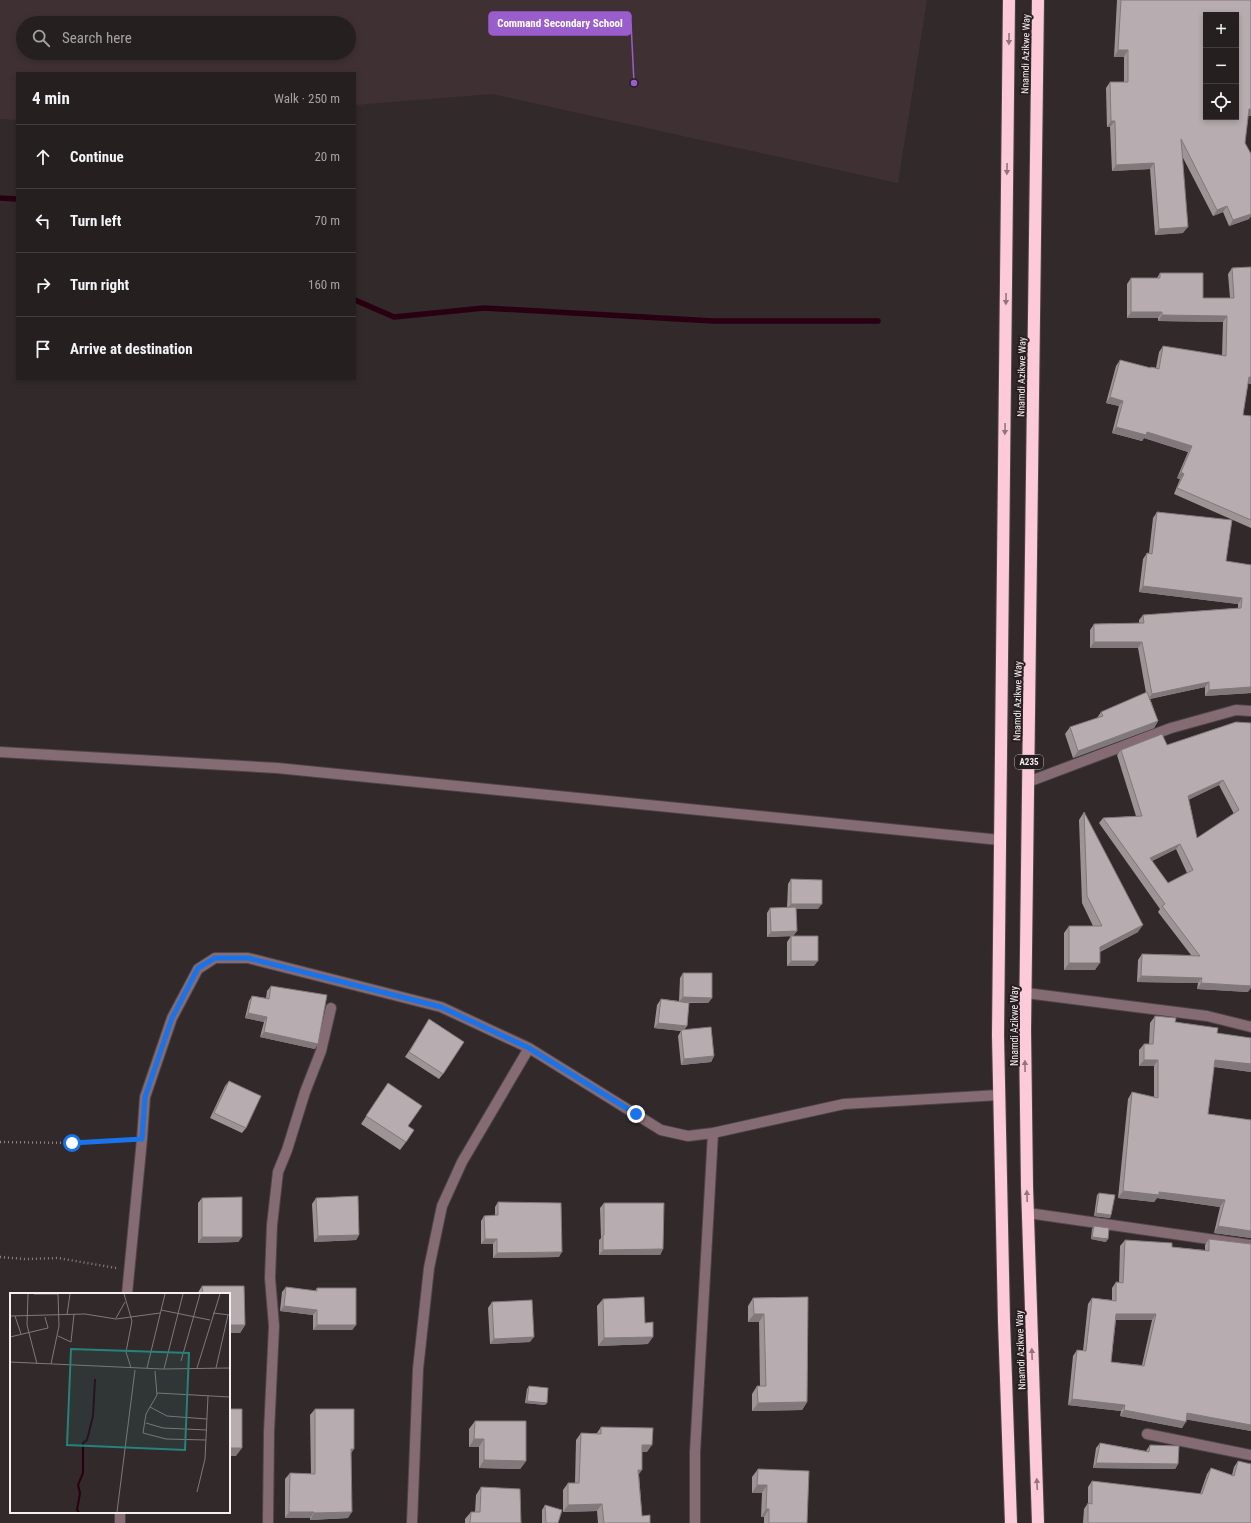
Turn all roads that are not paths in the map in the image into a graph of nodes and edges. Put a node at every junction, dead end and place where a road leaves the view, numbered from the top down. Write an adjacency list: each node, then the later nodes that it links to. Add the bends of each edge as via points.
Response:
1 (1009, 0): 6 (highway, Nnamdi Azikwe Way / A235, one-way to 6)
2 (1038, 0): 5 (highway, Nnamdi Azikwe Way / A235)
3 (1251, 711): 5 (street, via 1236,710 1171,728)
4 (0, 752): 6 (street, via 277,768)
5 (1028, 782): 7 (highway, Nnamdi Azikwe Way / A235)
6 (1000, 840): 11 (highway, Nnamdi Azikwe Way / A235)
7 (1026, 993): 9 (street, via 1207,1016); 13 (highway, Nnamdi Azikwe Way / A235, one-way to 7)
8 (331, 1008): 18 (street, via 321,1051 278,1172 270,1278 274,1326 268,1432)
9 (1251, 1027)
10 (529, 1048): 12 (street, via 661,1130 688,1136); 15 (street, via 441,1007 248,958 215,958 198,968 172,1018 145,1097); 19 (street, via 462,1162 442,1206 429,1268 419,1361)
11 (999, 1095): 12 (street, via 844,1104); 21 (highway, Nnamdi Azikwe Way / A235)
12 (713, 1133): 20 (street, via 695,1452)
13 (1028, 1213): 14 (street); 22 (highway, Nnamdi Azikwe Way / A235, one-way to 13)
14 (1251, 1245)
15 (127, 1293)
16 (1148, 1434): 17 (street)
17 (1251, 1455)
18 (268, 1523)
19 (412, 1523)
20 (695, 1523)
21 (1011, 1523)
22 (1038, 1523)

